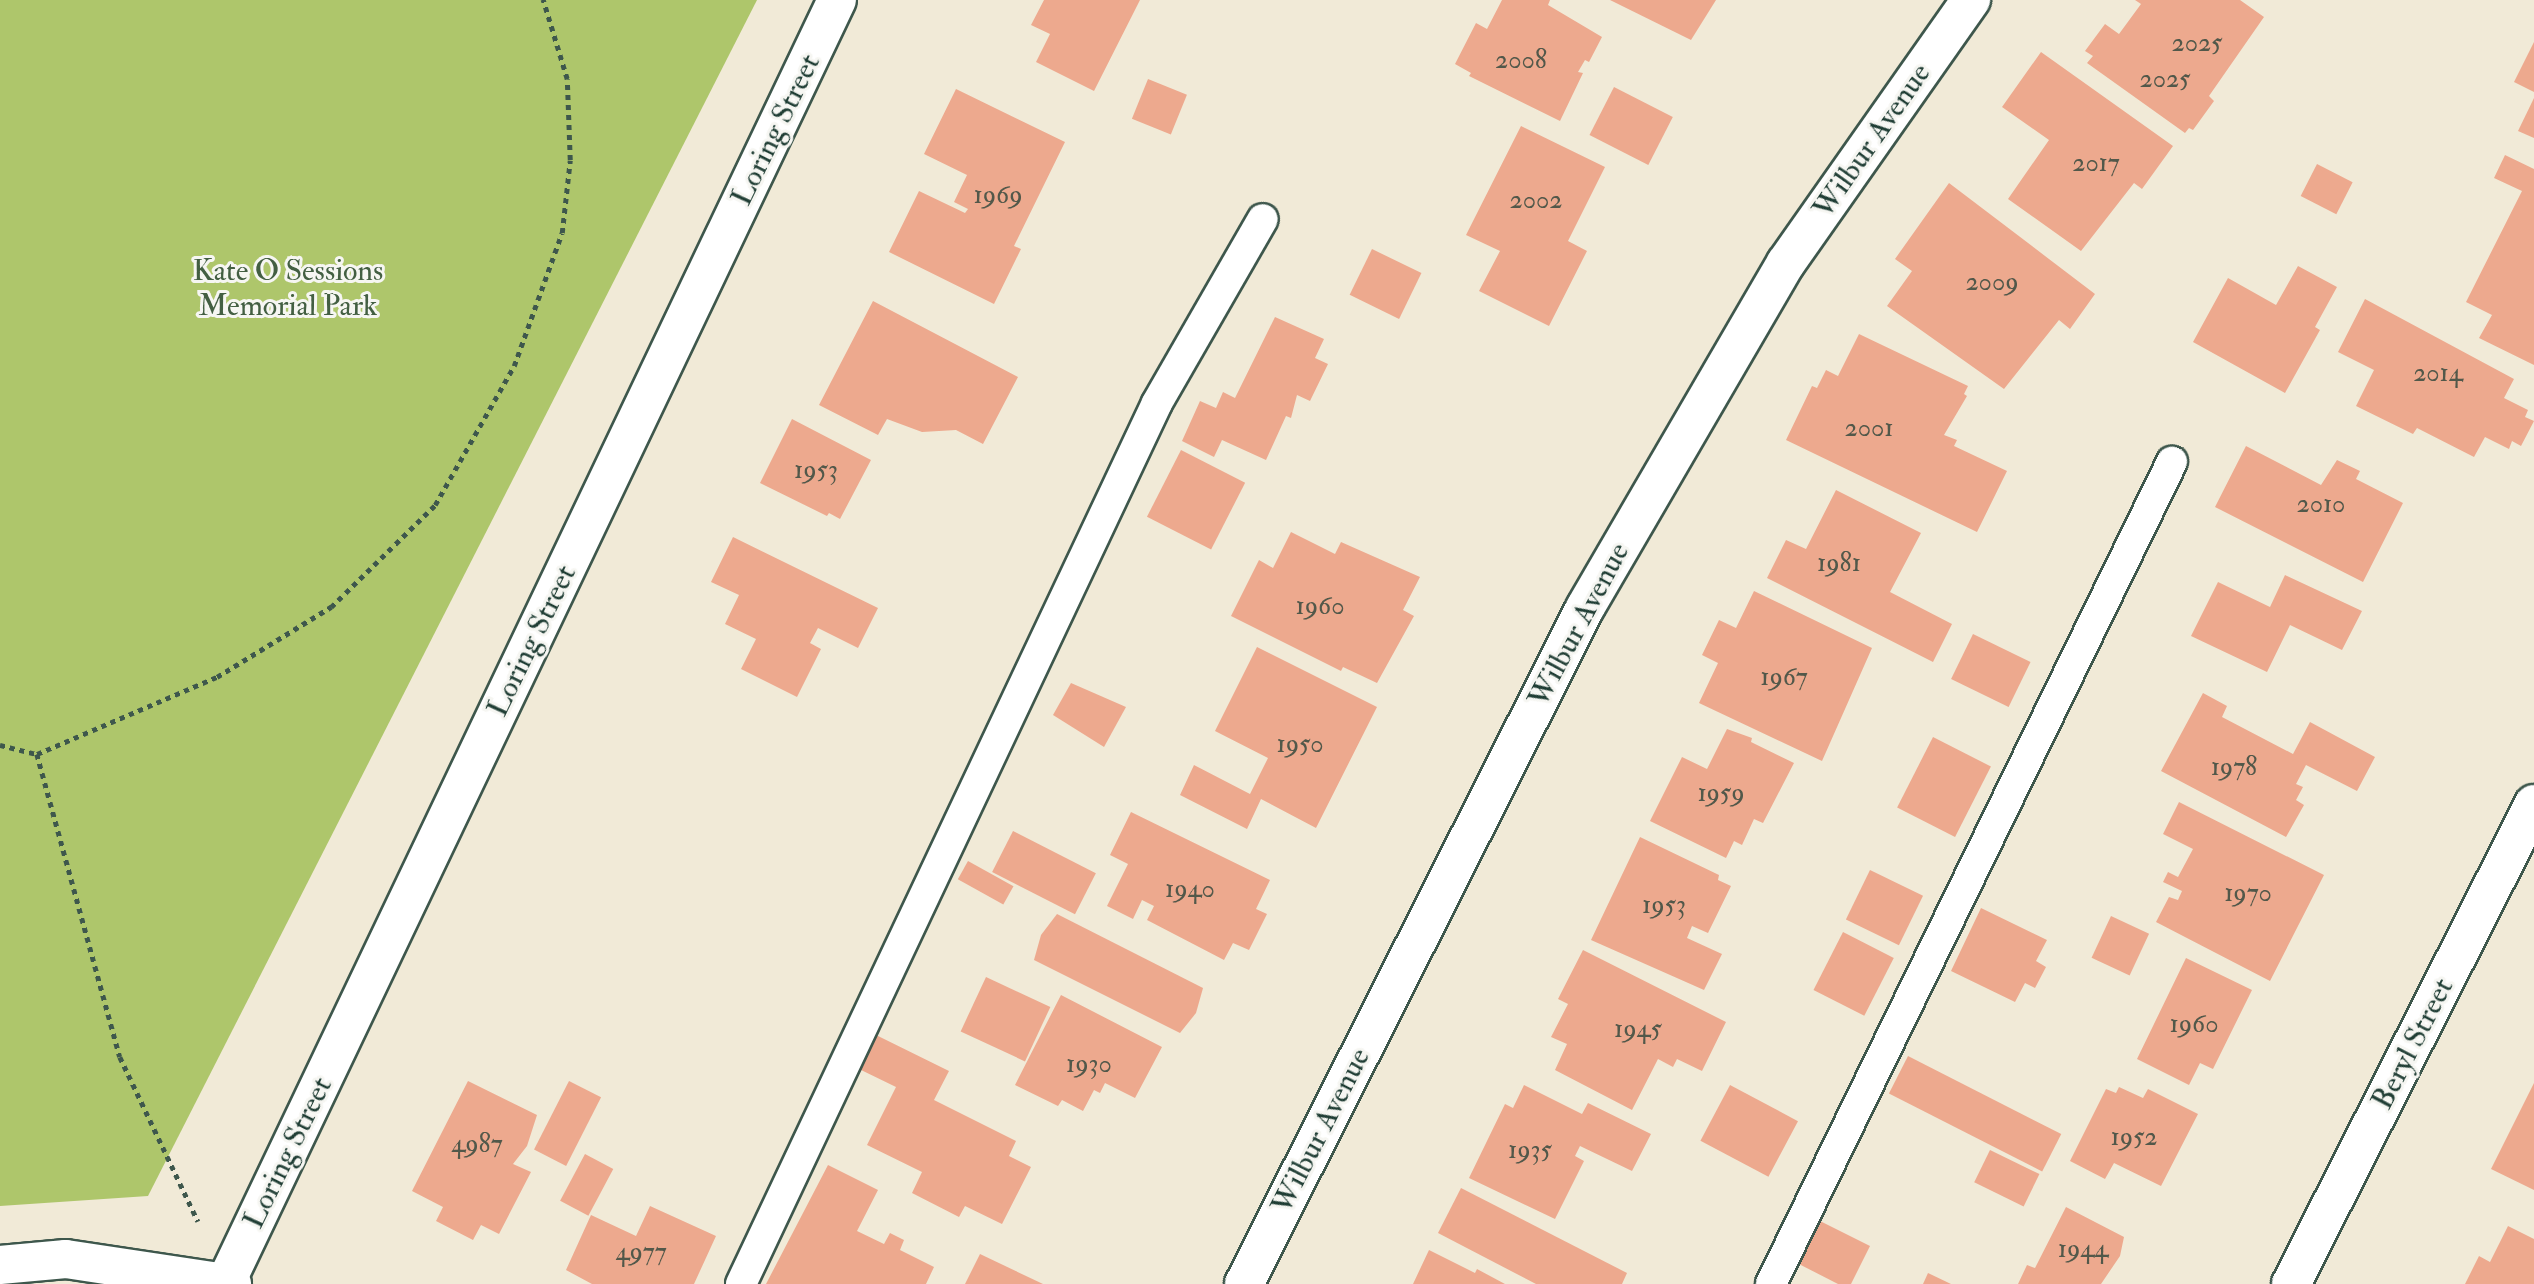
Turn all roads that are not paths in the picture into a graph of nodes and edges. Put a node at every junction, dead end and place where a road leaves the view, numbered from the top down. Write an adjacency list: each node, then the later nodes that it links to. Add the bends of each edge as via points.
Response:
1 (837, 0): 7 (street, Loring Street)
2 (1970, 0): 9 (street, Wilbur Avenue, via 1786,263 1585,608)
3 (1263, 219): 8 (lane, via 1157,403)
4 (2172, 462): 10 (lane)
5 (2534, 804): 11 (street, Beryl Street)
6 (0, 1265): 7 (street, via 66,1259)
7 (229, 1283)
8 (741, 1284)
9 (1244, 1284)
10 (1771, 1284)
11 (2291, 1284)

